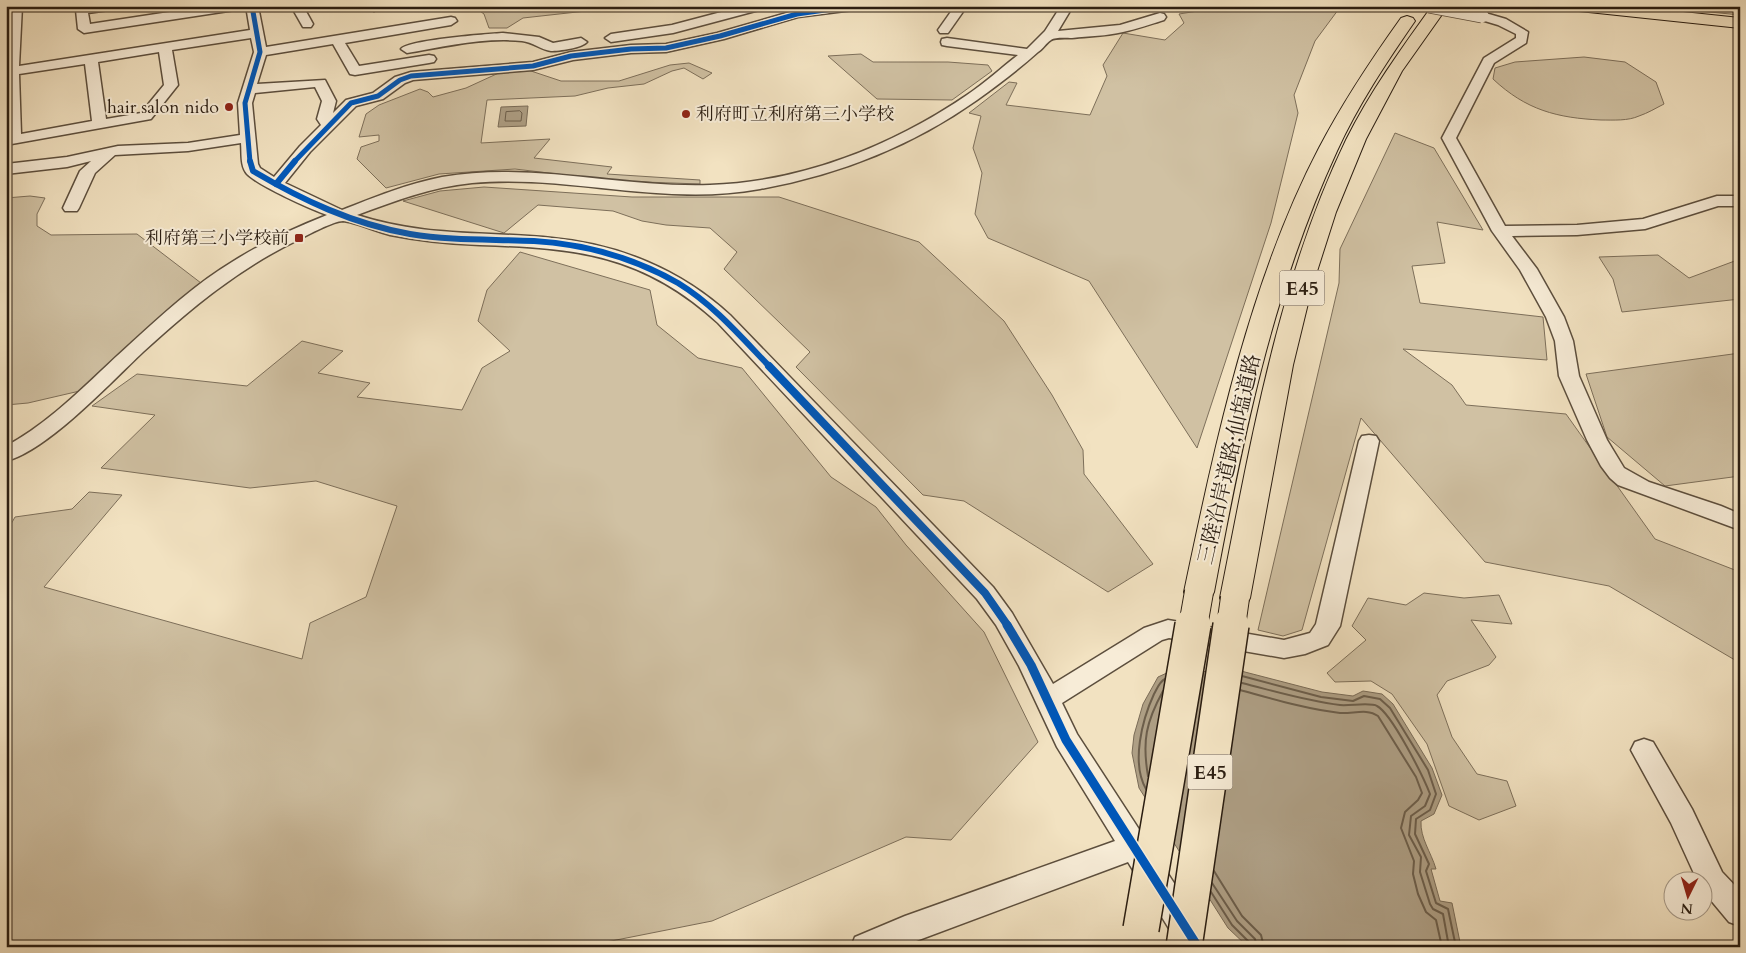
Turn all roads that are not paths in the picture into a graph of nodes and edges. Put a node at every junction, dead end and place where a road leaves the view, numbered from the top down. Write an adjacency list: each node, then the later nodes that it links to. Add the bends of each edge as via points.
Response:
1 (16, 6): 33 (street)
2 (110, 6): 3 (street, via 82,10 84,29)
3 (235, 6)
4 (252, 6): 23 (street)
5 (297, 6): 20 (street)
6 (758, 6): 27 (street, via 673,29 552,47 544,40 489,36)
7 (853, 6): 32 (street, via 797,14 666,48 571,56 533,66)
8 (961, 6): 29 (street, via 946,36)
9 (1003, 6): 10 (street)
10 (1026, 6)
11 (1067, 6): 24 (street)
12 (1418, 6): 55 (main road, 三陸沿岸道路;仙塩道路 / E45, bridge, via 1382,53 1322,162 1286,250 1256,342 1222,475 1199,592)
13 (1429, 6): 47 (street, bridge, via 1482,16 1522,32 1522,40 1489,61 1449,138)
14 (1440, 6): 57 (main road, 三陸沿岸道路;仙塩道路 / E45, bridge, via 1402,56 1374,105 1343,167 1310,253 1279,377 1236,598)
15 (1579, 6): 17 (main road)
16 (1648, 6): 17 (street)
17 (1667, 15): 21 (main road)
18 (1160, 18): 24 (street, via 1122,29)
19 (452, 21): 22 (street)
20 (307, 24)
21 (1740, 24)
22 (396, 30): 25 (street, via 368,30); 27 (street)
23 (257, 32): 26 (street); 28 (street)
24 (1048, 36): 29 (street)
25 (338, 40): 28 (street); 31 (street, via 356,71)
26 (165, 46): 30 (street); 35 (street, via 171,85 146,116)
27 (407, 49): 31 (street)
28 (260, 52): 34 (street)
29 (1029, 53): 46 (street, via 990,86 939,120 849,163 802,176 752,186 689,190 480,178 413,188)
30 (91, 58): 33 (street); 35 (street)
31 (415, 62): 32 (street)
32 (445, 63): 36 (street, via 411,76 378,96 352,102)
33 (9, 72): 39 (street)
34 (249, 89): 36 (street, via 320,83 329,101 324,118); 38 (street)
35 (99, 124): 39 (street)
36 (328, 126): 43 (street)
37 (185, 134): 40 (street)
38 (247, 138): 40 (street); 43 (street, via 253,171)
39 (10, 140)
40 (179, 148): 41 (street)
41 (110, 152): 42 (street, via 67,162); 45 (street, via 88,172)
42 (6, 168)
43 (276, 184): 46 (street)
44 (1740, 201): 47 (street, via 1717,201 1645,224 1577,230)
45 (71, 208)
46 (339, 216): 49 (street, via 231,268 46,429); 51 (street, via 412,234 553,242 590,248 656,272 694,293 724,319 984,593 1004,619)
47 (1500, 231): 50 (street, via 1528,269 1555,317 1564,340 1569,376 1597,440 1617,473 1641,487)
48 (1368, 441): 51 (street, via 1328,626 1319,639 1284,648 1168,629 1153,634)
49 (6, 455)
50 (1740, 523)
51 (1047, 700): 53 (street, via 1066,740)
52 (1644, 750): 54 (street, via 1682,817 1712,881)
53 (1134, 847): 56 (street); 58 (street)
54 (1740, 913)
55 (1139, 938)
56 (866, 947)
57 (1184, 947)
58 (1198, 947)

